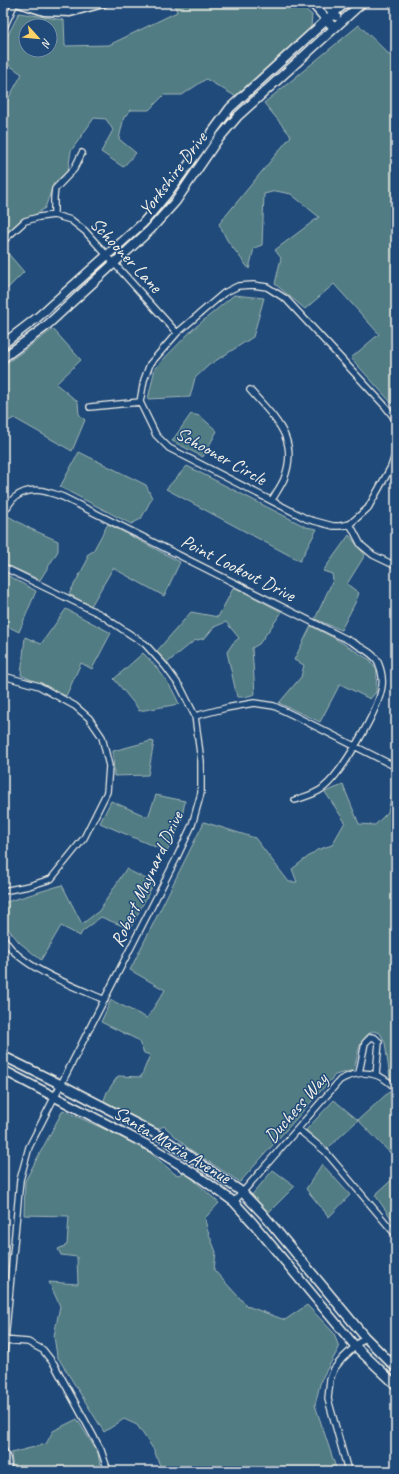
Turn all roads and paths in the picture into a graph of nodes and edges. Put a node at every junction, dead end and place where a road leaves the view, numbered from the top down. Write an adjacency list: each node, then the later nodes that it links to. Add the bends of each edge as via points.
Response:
1 (15, 3): 12 (street)
2 (18, 3): 3 (street, via 44,11 70,12)
3 (103, 3)
4 (312, 3): 9 (street)
5 (325, 3): 8 (street)
6 (345, 3): 8 (street, Yorkshire Drive)
7 (362, 3): 10 (street, Yorkshire Drive)
8 (334, 13): 9 (street, Yorkshire Drive); 10 (street)
9 (326, 20): 11 (street); 16 (street, Yorkshire Drive, via 230,108 143,223)
10 (341, 22): 11 (street, Yorkshire Drive)
11 (334, 28): 17 (street, Yorkshire Drive, via 238,116 216,142 176,201)
12 (3, 30)
13 (82, 153): 14 (street, via 74,168 55,189)
14 (54, 215): 15 (street, via 25,221); 16 (street, Schooner Lane, via 70,220 85,231)
15 (3, 241)
16 (108, 255): 17 (street, Schooner Lane); 19 (street, Yorkshire Drive, via 38,317)
17 (114, 264): 18 (street, Schooner Lane); 20 (street, Yorkshire Drive, via 45,327)
18 (177, 333): 22 (street, via 150,364); 24 (street, via 224,293 238,286 267,287 286,299)
19 (3, 344)
20 (3, 358)
21 (250, 390): 27 (street, via 279,424 288,441 289,460 284,479)
22 (140, 402): 23 (street); 27 (street, Schooner Circle, via 156,435 169,448)
23 (90, 408)
24 (396, 420)
25 (396, 452): 26 (street)
26 (394, 468): 29 (street, via 368,508)
27 (272, 500): 29 (street, Schooner Circle, via 307,519 323,524)
28 (3, 514): 34 (street, Point Lookout Drive, via 14,498 28,490 44,490 70,500 367,651 377,660 382,673 382,685 378,700)
29 (350, 524): 31 (street, via 361,545 373,555)
30 (3, 566): 33 (street, Robert Maynard Drive, via 100,614 145,644 177,682)
31 (396, 566)
32 (3, 677): 37 (street, via 39,686 75,706 89,718 102,736 109,766 107,792 84,838 51,879)
33 (195, 716): 34 (street, via 254,703 274,706); 39 (street, Robert Maynard Drive, via 201,761 201,792 192,825)
34 (355, 746): 35 (street); 36 (street, Point Lookout Drive, via 336,777 322,789)
35 (396, 767)
36 (295, 800)
37 (3, 891)
38 (3, 936): 39 (street, via 16,955 34,967)
39 (104, 1000): 44 (street, Robert Maynard Drive)
40 (3, 1056): 44 (street, Santa Maria Avenue)
41 (3, 1070): 46 (street, Santa Maria Avenue)
42 (359, 1073): 43 (street, Duchess Way); 43 (street, via 365,1043 371,1037 379,1042); 47 (street, Duchess Way, via 350,1074 340,1080)
43 (376, 1075): 45 (street, Duchess Way, via 389,1081)
44 (62, 1085): 46 (street, Robert Maynard Drive); 48 (street, Santa Maria Avenue, via 160,1136)
45 (396, 1089)
46 (55, 1096): 49 (street, Santa Maria Avenue, via 153,1148); 52 (street, Robert Maynard Drive, via 29,1146 20,1180)
47 (298, 1129): 48 (street, Duchess Way); 50 (street, via 325,1151)
48 (242, 1192): 49 (street, Duchess Way); 51 (street, Santa Maria Avenue)
49 (234, 1202): 53 (street, Santa Maria Avenue)
50 (396, 1235)
51 (365, 1337): 53 (street); 55 (street, Santa Maria Avenue)
52 (4, 1340): 54 (street, Robert Maynard Drive); 59 (street, via 28,1342 43,1350 54,1364 101,1450)
53 (355, 1346): 56 (street, Santa Maria Avenue); 60 (street, via 334,1369 328,1399)
54 (3, 1362)
55 (396, 1368)
56 (396, 1385)
57 (3, 1449): 58 (street)
58 (9, 1471)
59 (108, 1471)
60 (348, 1471)

